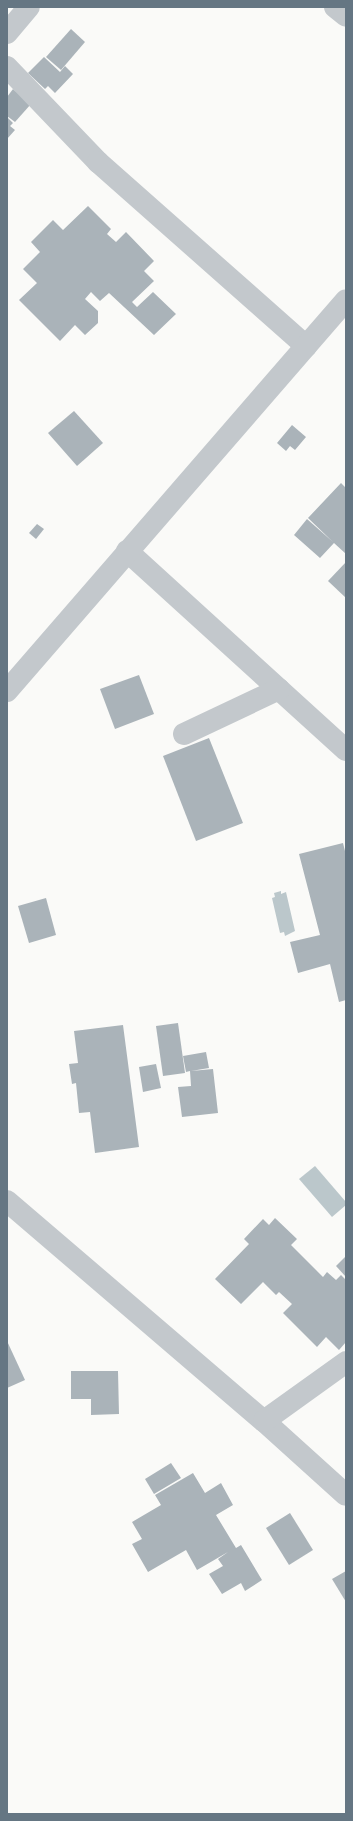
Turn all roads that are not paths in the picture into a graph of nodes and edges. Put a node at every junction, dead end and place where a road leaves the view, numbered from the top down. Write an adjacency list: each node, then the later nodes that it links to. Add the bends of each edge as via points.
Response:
1 (29, 7): 4 (street)
2 (335, 7): 3 (street)
3 (346, 16)
4 (7, 33)
5 (7, 67): 7 (street, via 98,162)
6 (346, 300): 7 (street)
7 (306, 346): 8 (street)
8 (127, 551): 9 (street); 10 (street)
9 (279, 689): 11 (street); 12 (street)
10 (7, 692)
11 (184, 734)
12 (346, 750)
13 (7, 1201): 15 (street)
14 (346, 1362): 15 (street)
15 (264, 1421): 16 (street)
16 (346, 1495)

